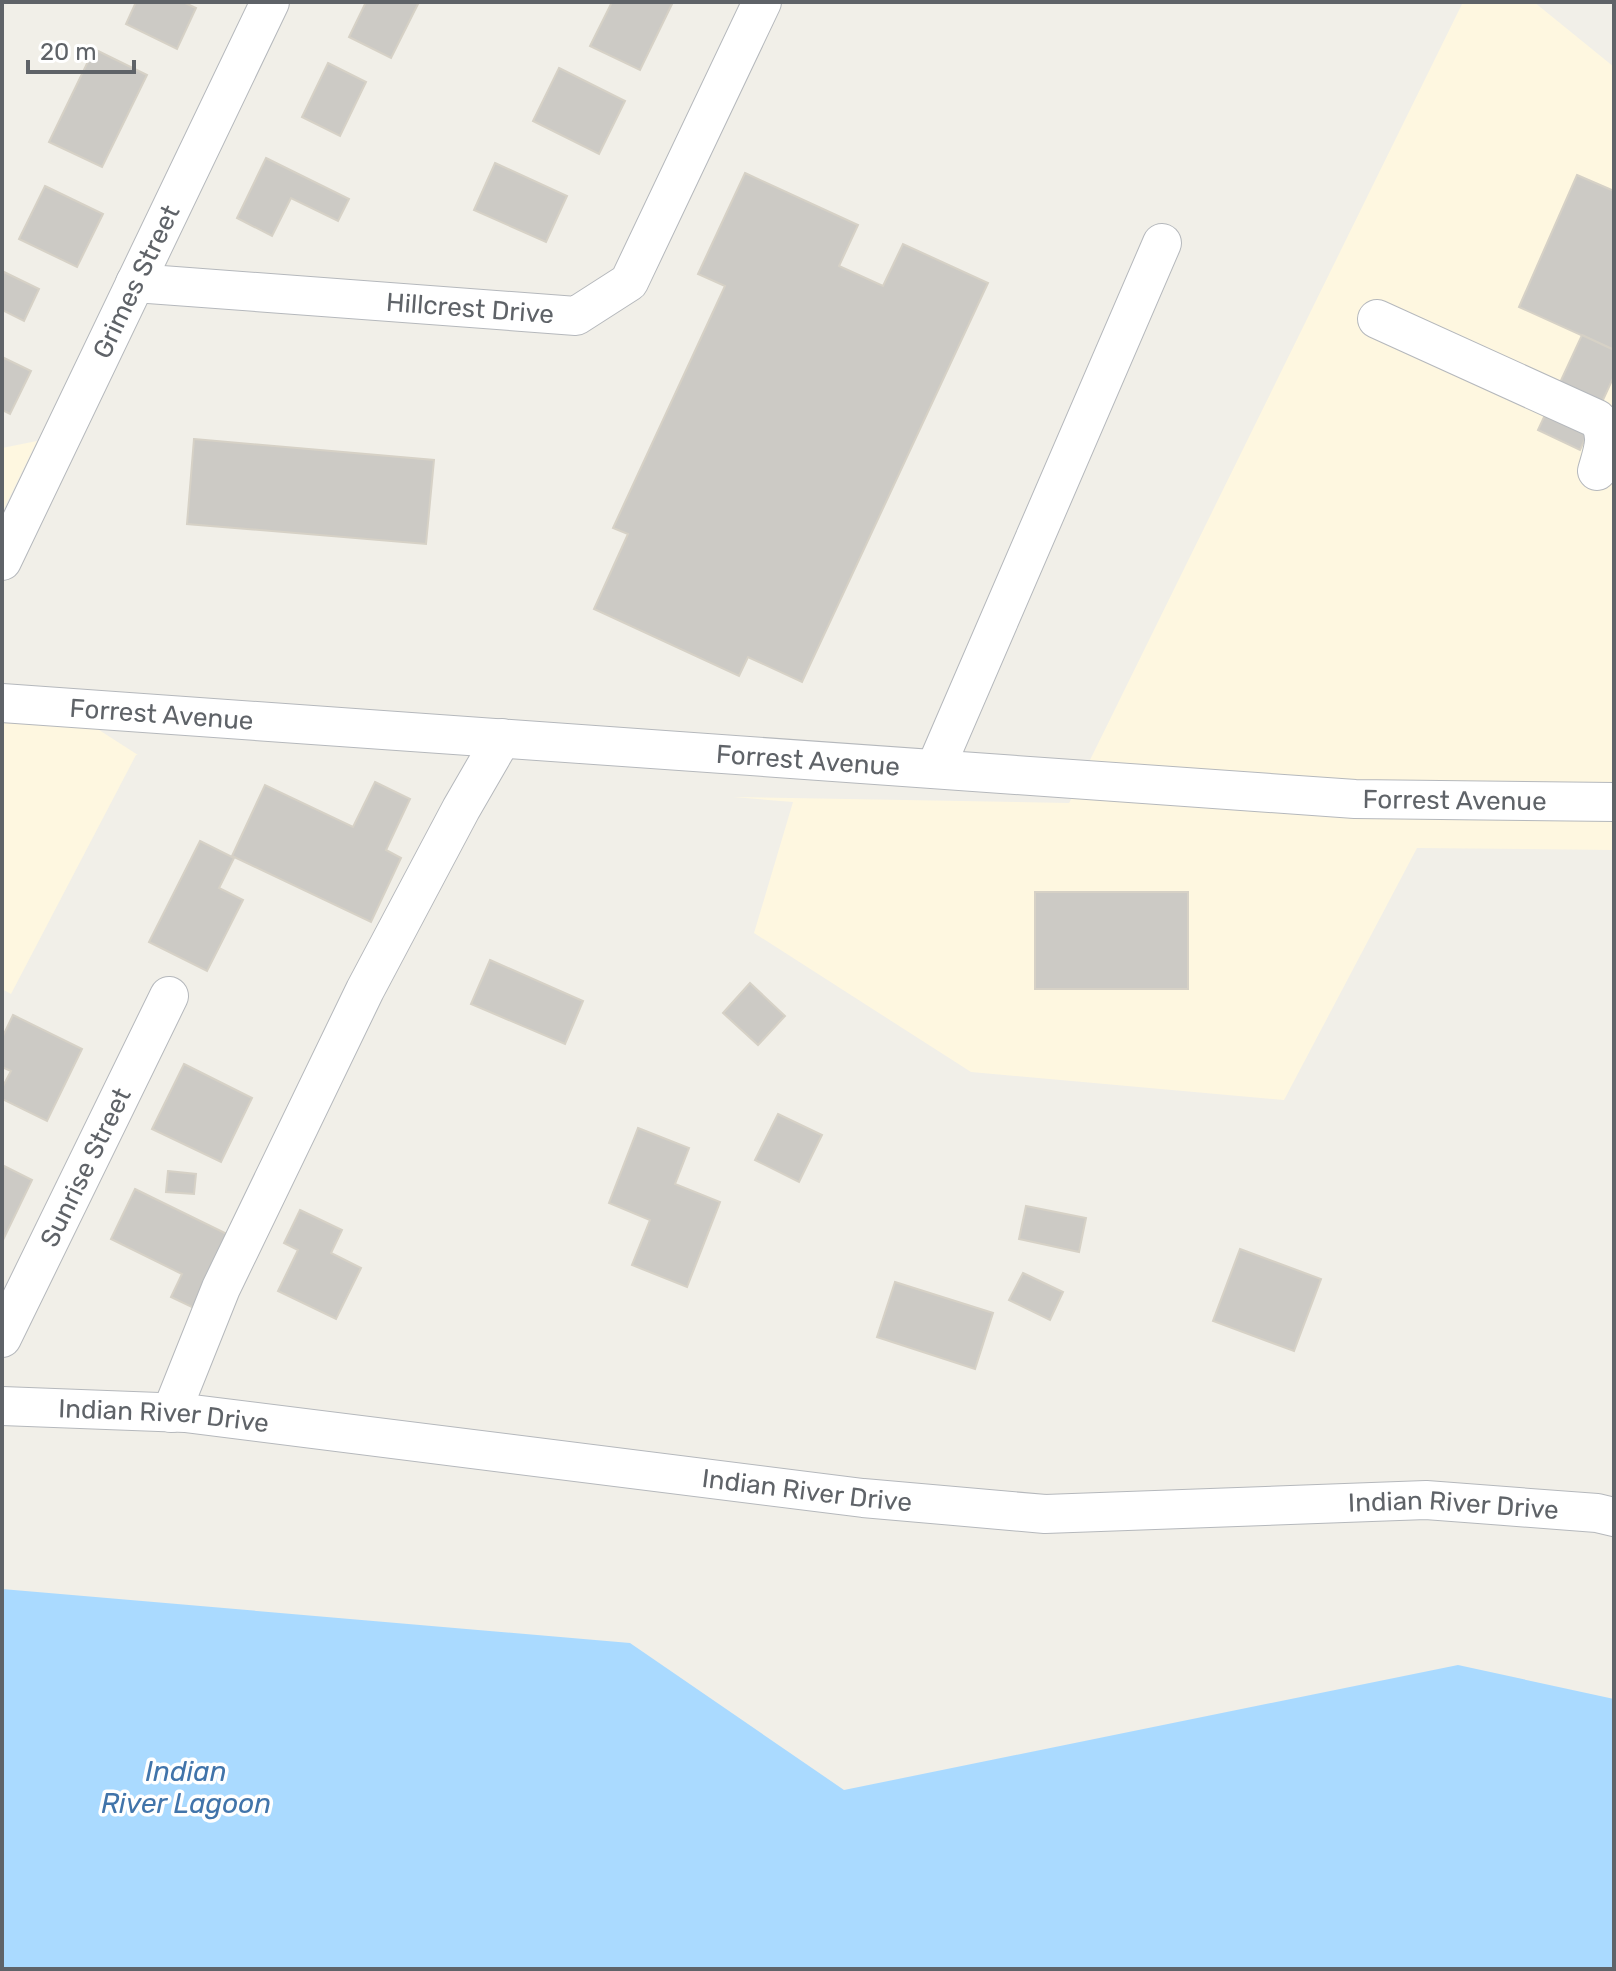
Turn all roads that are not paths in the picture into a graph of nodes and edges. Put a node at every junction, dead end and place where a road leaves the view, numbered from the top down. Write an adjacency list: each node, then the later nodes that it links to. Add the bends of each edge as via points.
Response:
1 (270, 2): 4 (street, Grimes Street)
2 (762, 2): 4 (street, Hillcrest Drive, via 629,282 576,316)
3 (1162, 243): 10 (street)
4 (135, 283): 7 (street, Grimes Street)
5 (1377, 319): 6 (street, via 1597,419 1604,428)
6 (1597, 471)
7 (2, 561)
8 (2, 703): 9 (street, Forrest Avenue)
9 (502, 738): 10 (street, Forrest Avenue); 15 (street, via 365,990 221,1288)
10 (935, 769): 11 (street, Forrest Avenue, via 1355,799)
11 (1614, 802)
12 (169, 996): 13 (street, Sunrise Street)
13 (2, 1338)
14 (2, 1406): 15 (street, Indian River Drive)
15 (171, 1413): 16 (street, Indian River Drive, via 863,1498 1045,1514 1426,1500)
16 (1614, 1517)

